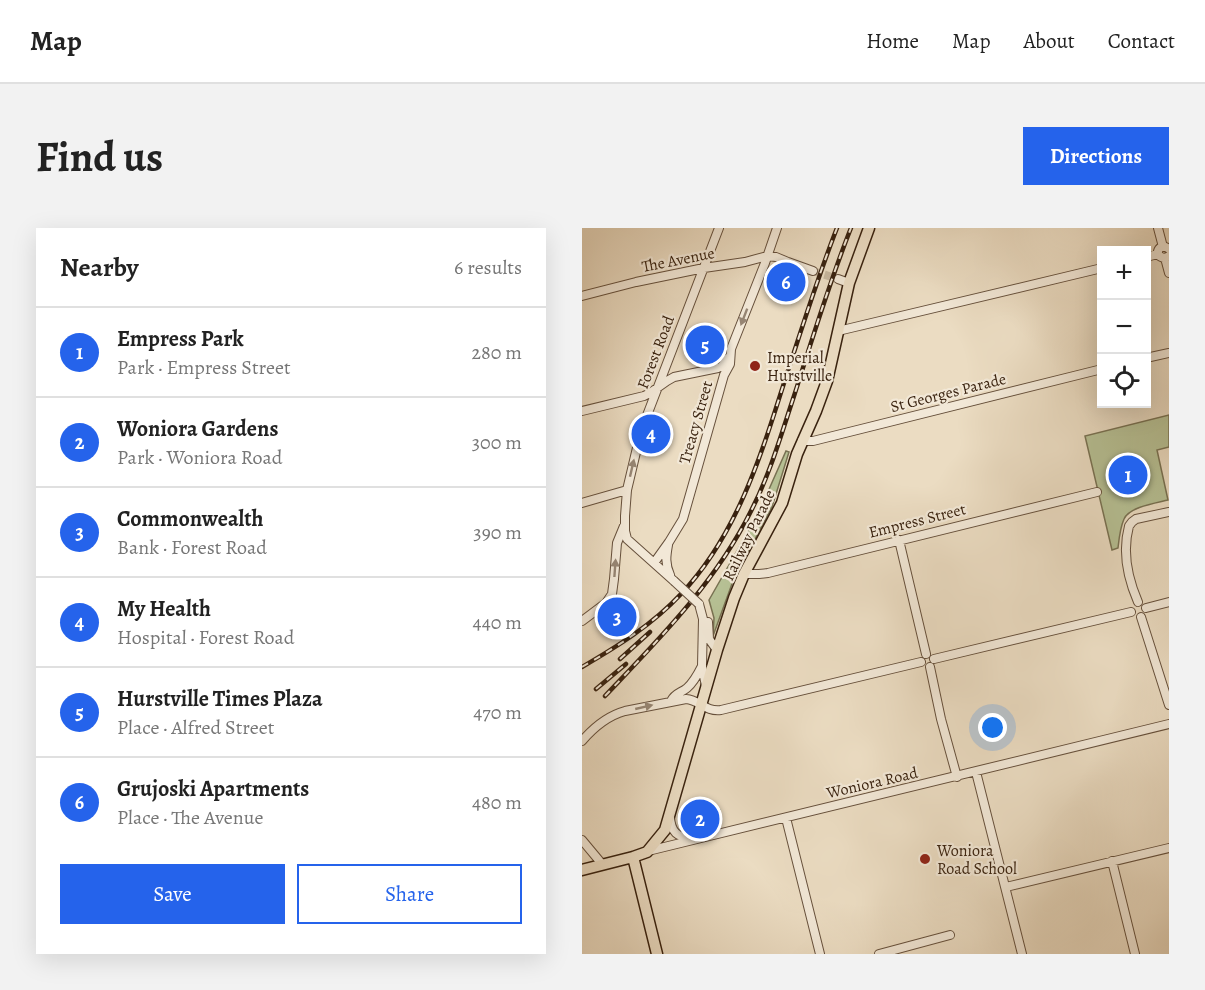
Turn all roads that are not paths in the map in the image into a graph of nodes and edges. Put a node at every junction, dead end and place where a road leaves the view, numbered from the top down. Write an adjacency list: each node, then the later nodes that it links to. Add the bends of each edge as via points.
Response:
1 (718, 228): 9 (street, Forest Road)
2 (778, 228): 6 (street, Treacy Street); 8 (street, via 777,250)
3 (869, 228): 15 (main road, Railway Parade, via 844,281)
4 (1158, 228): 5 (street)
5 (1165, 253): 12 (street)
6 (767, 256): 7 (street, The Avenue); 8 (street); 13 (street, Treacy Street)
7 (745, 262): 9 (street, The Avenue); 13 (street, via 757,271)
8 (788, 262): 11 (street); 13 (street, via 770,265)
9 (704, 268): 14 (street, The Avenue); 20 (street, Forest Road)
10 (1097, 269): 15 (street)
11 (813, 271)
12 (1169, 273)
13 (756, 284): 16 (street, Treacy Street, one-way to 16)
14 (582, 296)
15 (838, 331): 22 (main road, Railway Parade, via 827,381)
16 (731, 349): 20 (street, via 726,362 718,368 674,378); 29 (street, Treacy Street, via 730,364 685,512)
17 (1169, 353): 18 (street)
18 (1151, 357)
19 (1097, 370): 22 (street, St Georges Parade)
20 (657, 388): 21 (street, via 644,396); 23 (street, Forest Road, one-way to 20, via 641,431)
21 (582, 411)
22 (802, 441): 31 (main road, Railway Parade, via 782,503)
23 (627, 490): 25 (street); 27 (street, Forest Road)
24 (1097, 492): 28 (street, Empress Street)
25 (582, 502)
26 (1169, 512): 33 (street, via 1132,521 1128,531 1126,563)
27 (625, 526): 30 (street, via 627,539); 39 (street, Forest Road, one-way to 27, via 612,594 616,543)
28 (898, 540): 31 (street, Empress Street, via 768,573); 41 (street)
29 (669, 543): 30 (street, Treacy Street); 32 (street, via 666,564)
30 (654, 563): 32 (street)
31 (744, 574): 40 (main road, Railway Parade)
32 (674, 581): 35 (street, bridge)
33 (1137, 602): 36 (street); 37 (street)
34 (1169, 602): 36 (street)
35 (699, 604): 40 (street, via 706,613 710,639); 42 (street, via 703,619)
36 (1146, 608): 38 (street)
37 (1131, 612): 38 (street); 41 (street)
38 (1141, 617): 45 (street)
39 (582, 621)
40 (717, 650): 43 (main road, Railway Parade)
41 (930, 660): 46 (street, via 922,657 921,662 727,709); 50 (street)
42 (702, 666): 43 (street); 44 (street, via 693,682)
43 (706, 688): 46 (main road, Railway Parade)
44 (671, 701): 46 (street, via 691,699); 48 (street, one-way to 44, via 616,714)
45 (1169, 705)
46 (702, 706): 51 (main road, Railway Parade)
47 (1169, 724): 49 (street, Woniora Road)
48 (582, 741)
49 (976, 772): 50 (street, Woniora Road); 61 (street)
50 (957, 777): 52 (street, Woniora Road)
51 (670, 811): 53 (street, via 675,833); 56 (main road, Railway Parade, via 665,830)
52 (786, 818): 53 (street, Woniora Road); 64 (street)
53 (693, 839): 56 (street, Woniora Road)
54 (582, 840): 59 (street)
55 (1169, 848): 58 (street)
56 (647, 852): 57 (main road, Woniora Road)
57 (633, 857): 59 (main road, Woniora Road); 63 (main road)
58 (1112, 861): 61 (street); 67 (street)
59 (602, 864): 60 (main road, Woniora Road)
60 (582, 870)
61 (1006, 887): 66 (street)
62 (950, 935): 65 (street)
63 (657, 954)
64 (820, 954)
65 (879, 954)
66 (1023, 954)
67 (1135, 954)

